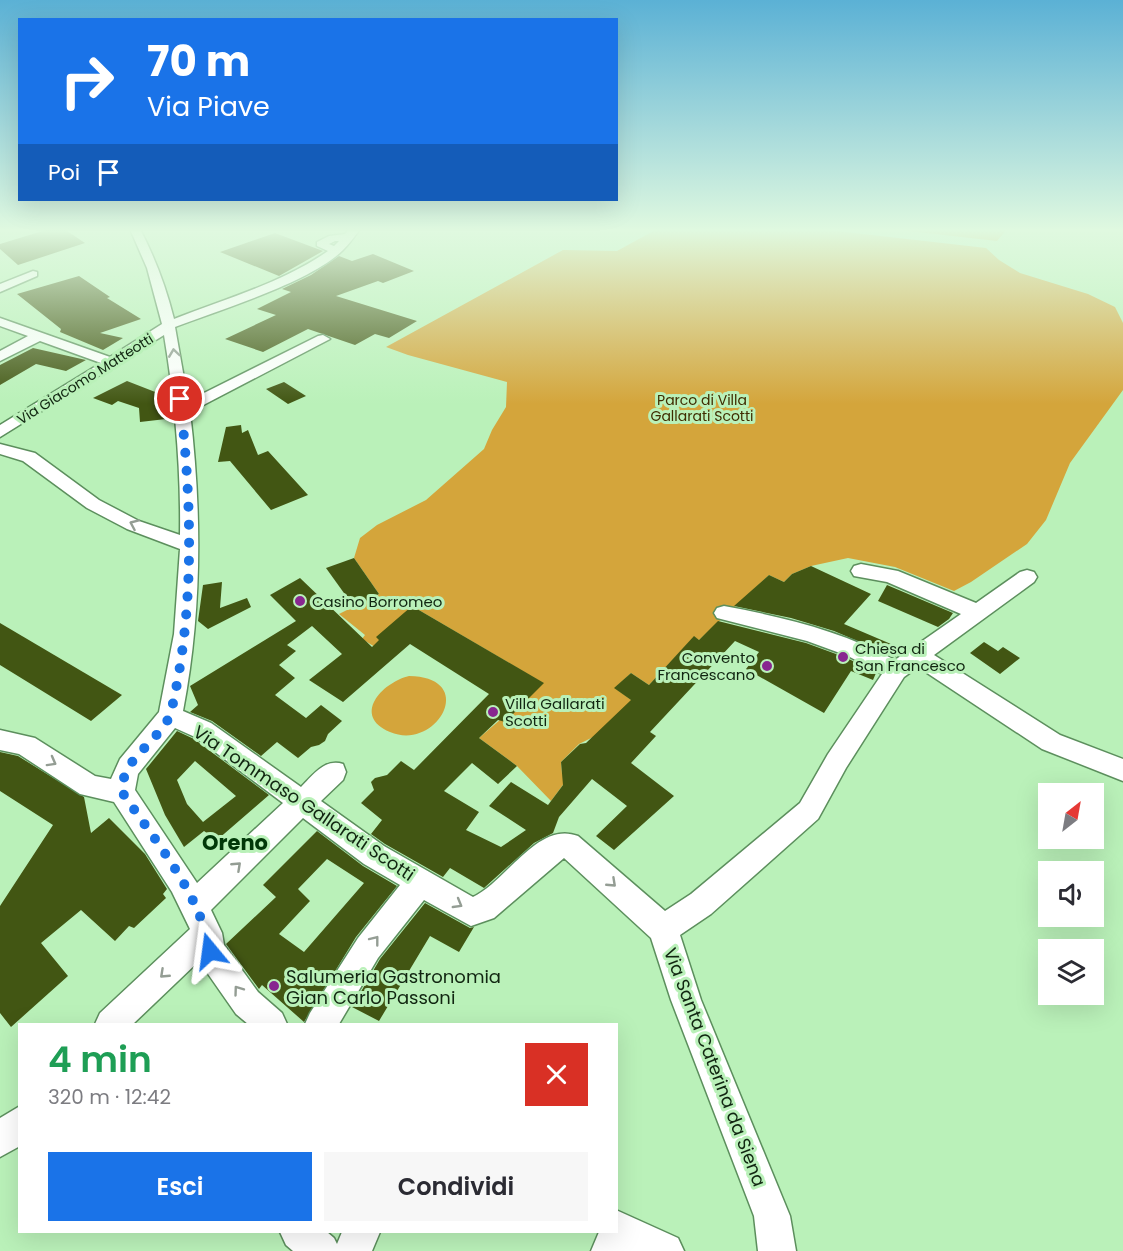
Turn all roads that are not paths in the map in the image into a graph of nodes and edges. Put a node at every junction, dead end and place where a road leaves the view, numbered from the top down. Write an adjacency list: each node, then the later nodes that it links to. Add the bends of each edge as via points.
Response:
1 (157, 287): 4 (street)
2 (267, 287): 4 (street, Via Giacomo Matteotti)
3 (0, 322): 5 (street)
4 (170, 325): 8 (street, Via Giacomo Matteotti); 9 (street, one-way to 4)
5 (40, 335): 7 (street); 8 (street)
6 (323, 339): 9 (street)
7 (0, 357)
8 (112, 362): 10 (street, Via Giacomo Matteotti)
9 (182, 410): 12 (street)
10 (0, 432)
11 (0, 449): 12 (street, one-way to 11, via 93,504 29,457)
12 (189, 545): 18 (street, via 184,630)
13 (861, 571): 16 (street, via 891,576)
14 (1027, 577): 16 (street, Via Santa Caterina da Siena)
15 (724, 613): 17 (street, via 795,628 863,654)
16 (976, 613): 17 (street, Via Santa Caterina da Siena)
17 (906, 663): 20 (street, via 1051,742); 26 (street, Via Santa Caterina da Siena, via 837,761 809,811 701,904)
18 (170, 716): 22 (street, via 125,773); 23 (street, Via Tommaso Gallarati Scotti, via 203,730)
19 (0, 740): 22 (street, one-way to 22, via 26,745 89,786)
20 (1123, 770)
21 (334, 772): 23 (street)
22 (122, 792): 25 (street, via 183,882)
23 (304, 803): 24 (street, Via Tommaso Gallarati Scotti, via 374,855); 25 (street, one-way to 23)
24 (420, 882): 26 (street, Via Tommaso Gallarati Scotti, one-way to 26, via 471,912 484,908 556,846 569,844); 30 (street, one-way to 24, via 368,948)
25 (194, 906): 27 (street)
26 (663, 929): 39 (street, Via Santa Caterina da Siena, via 686,1000 772,1216)
27 (207, 933): 28 (street, one-way to 28); 29 (street, one-way to 27, via 248,1003 210,951)
28 (112, 1023)
29 (270, 1023)
30 (322, 1023)
31 (18, 1125): 32 (street)
32 (0, 1140)
33 (300, 1233): 36 (street)
34 (361, 1233): 37 (street)
35 (616, 1236): 38 (street)
36 (321, 1251)
37 (353, 1251)
38 (665, 1251)
39 (777, 1251)

